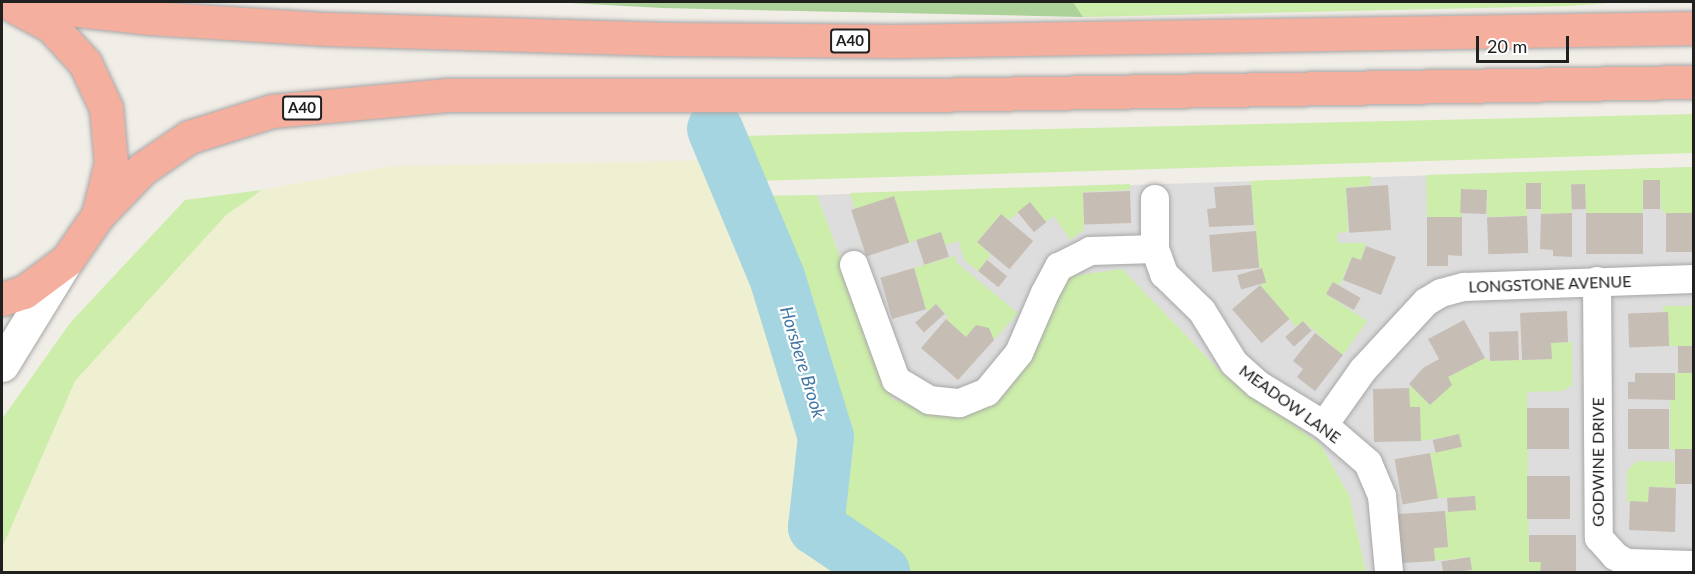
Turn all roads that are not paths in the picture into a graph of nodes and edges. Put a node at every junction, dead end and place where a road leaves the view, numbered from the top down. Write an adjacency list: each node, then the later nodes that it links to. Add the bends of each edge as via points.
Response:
1 (5, 2): 2 (highway, A40, via 150,18 327,29 666,39 895,41); 5 (highway, via 51,26 85,63 106,108 111,163)
2 (1694, 28)
3 (1694, 82): 5 (highway, A40, via 923,95 447,95 272,111 189,137 142,169)
4 (1155, 199): 6 (street, MEADOW LANE)
5 (98, 215): 7 (highway)
6 (1155, 249): 8 (street, via 1090,250 1059,267 1019,353 987,392 960,403 929,400 896,380); 13 (street, MEADOW LANE, via 1164,274 1202,311 1234,363 1257,384)
7 (68, 260): 11 (highway, via 24,292); 12 (street)
8 (854, 265)
9 (1694, 279): 10 (street, LONGSTONE AVENUE)
10 (1597, 281): 13 (street, LONGSTONE AVENUE, via 1464,287 1441,293 1426,302 1363,370); 14 (street, GODWINE DRIVE, via 1599,538 1627,563)
11 (2, 298)
12 (2, 365)
13 (1324, 425): 15 (street, MEADOW LANE, via 1368,463 1382,496)
14 (1694, 565)
15 (1389, 573)

